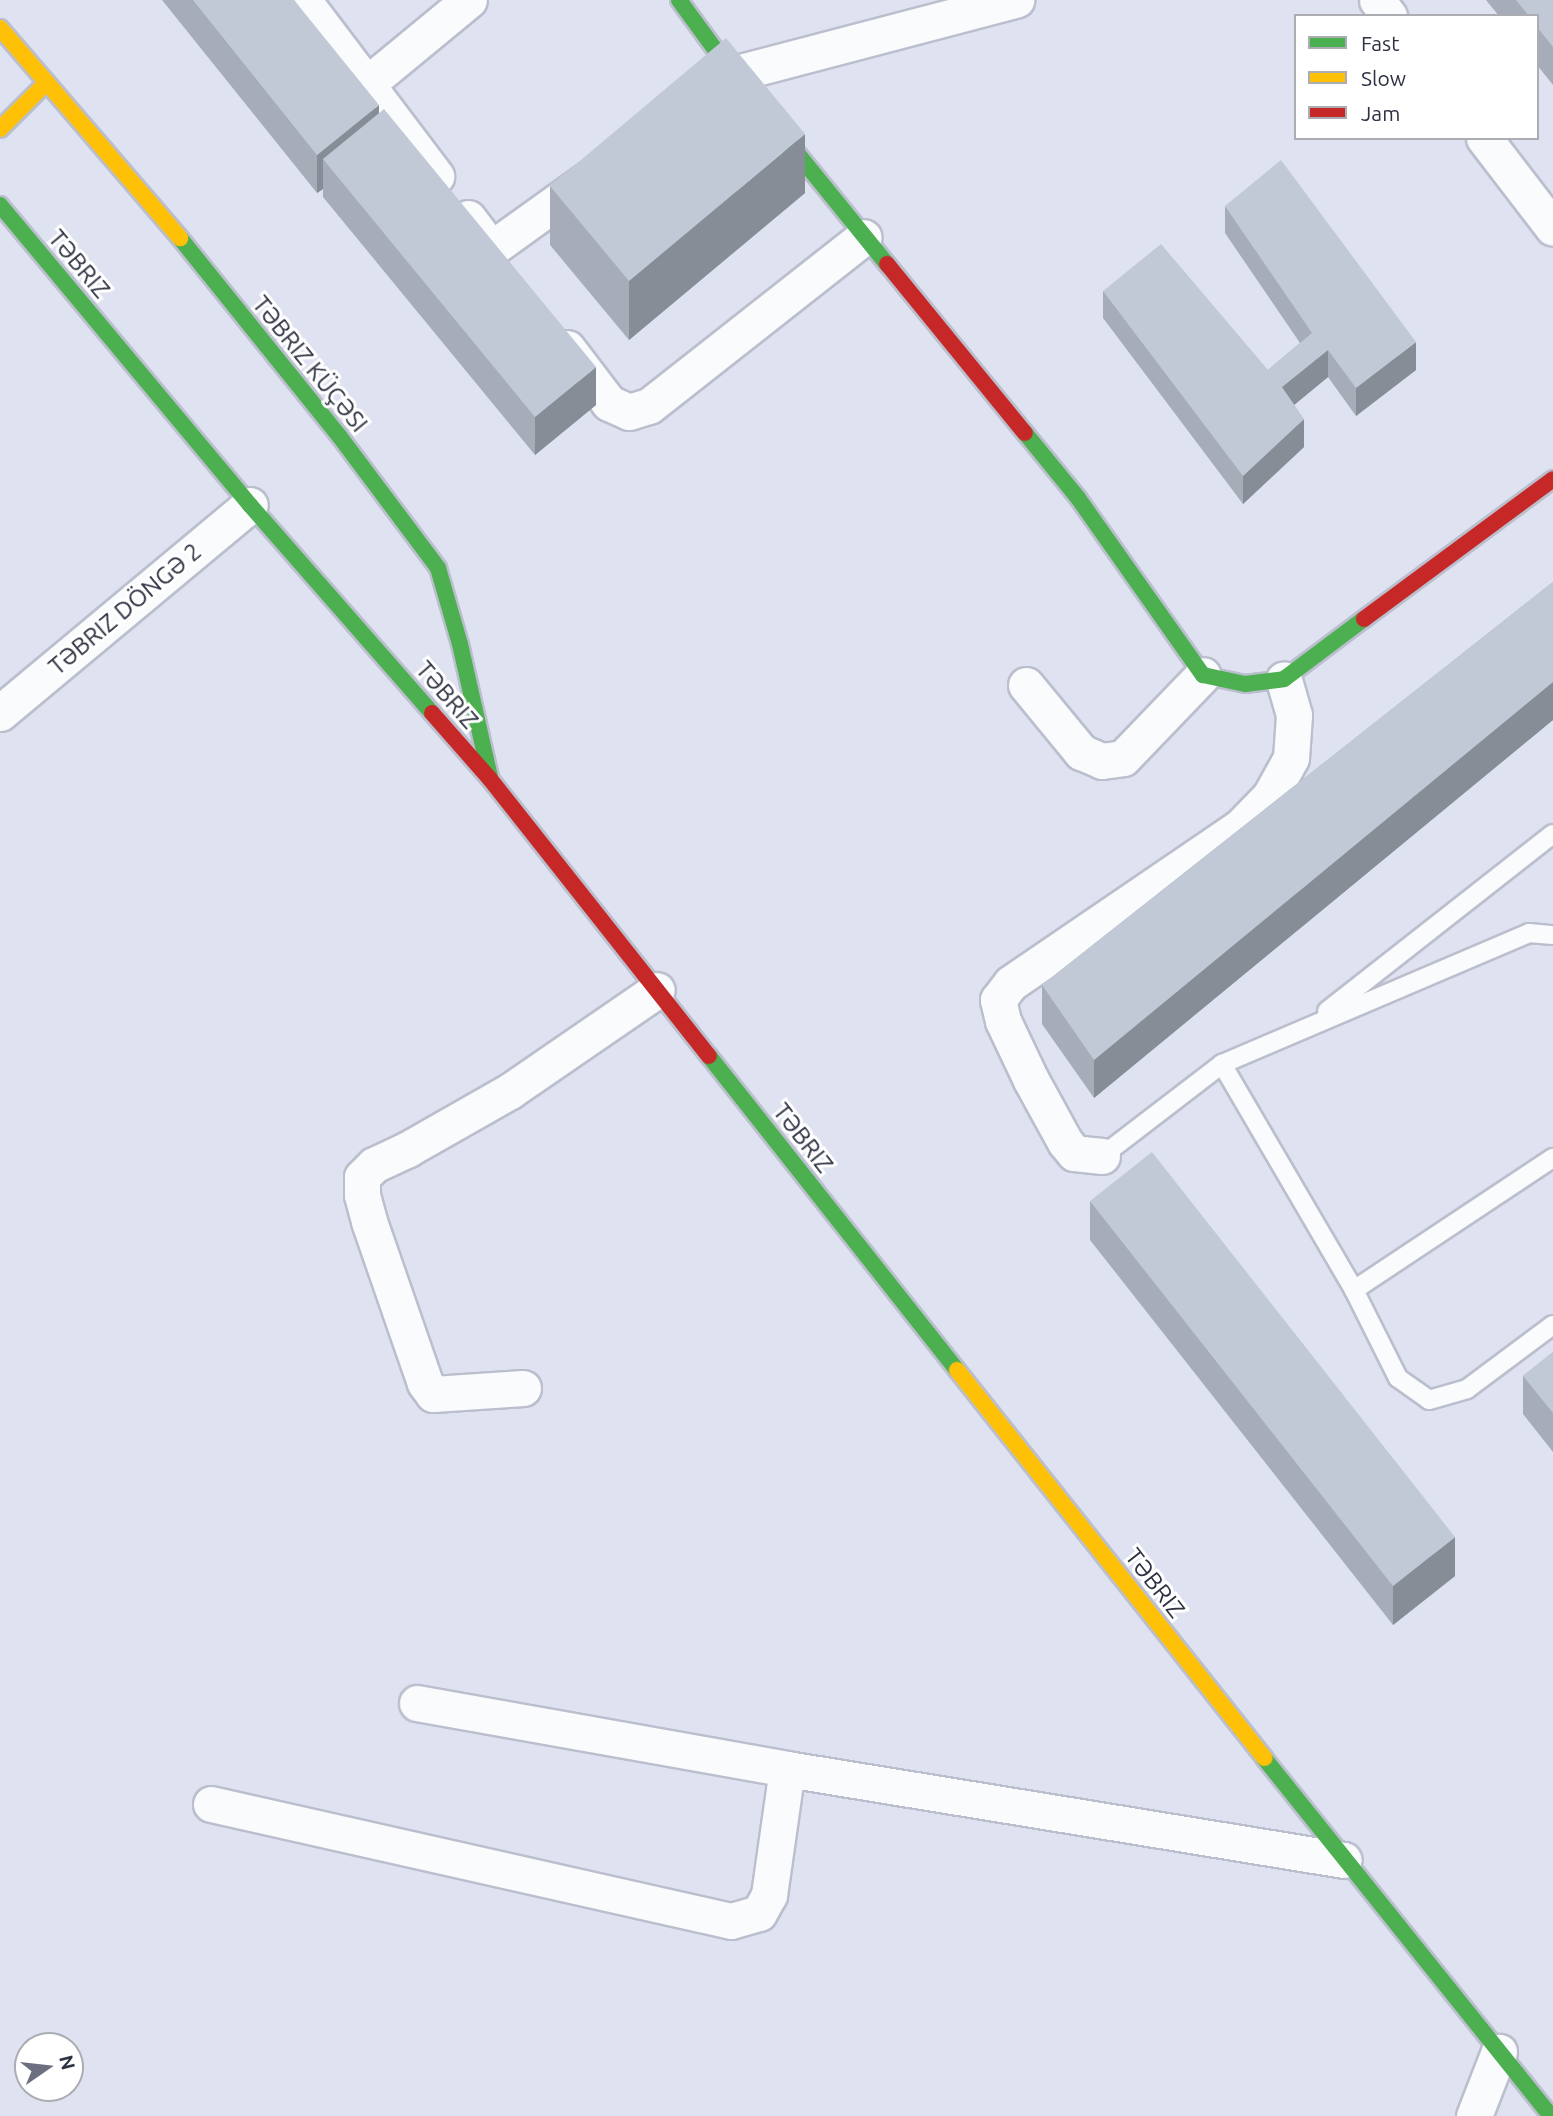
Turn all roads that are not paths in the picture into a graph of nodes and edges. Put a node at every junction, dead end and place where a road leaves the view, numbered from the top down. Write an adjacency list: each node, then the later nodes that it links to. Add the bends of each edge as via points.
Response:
1 (303, 0): 9 (street)
2 (469, 0): 9 (street)
3 (679, 0): 7 (main road)
4 (1016, 0): 5 (street)
5 (937, 9): 7 (street)
6 (0, 28): 8 (main road, TƏBRIZ KÜÇƏSI)
7 (733, 74): 10 (street); 16 (main road)
8 (47, 82): 11 (main road); 24 (main road, TƏBRIZ KÜÇƏSI, via 340,437 438,568)
9 (368, 84): 13 (street, via 500,260)
10 (689, 106)
11 (0, 129)
12 (1486, 140): 15 (street)
13 (612, 162)
14 (0, 205): 19 (main road, TƏBRIZ)
15 (1553, 228)
16 (864, 237): 17 (street, via 649,406 629,412 610,403); 20 (main road, via 1077,498)
17 (550, 326)
18 (1553, 479): 21 (main road)
19 (250, 505): 23 (street, TƏBRIZ DÖNGƏ 2); 24 (main road, TƏBRIZ)
20 (1203, 676): 21 (main road, via 1245,684); 22 (street, via 1123,758 1102,761 1081,752)
21 (1284, 679): 30 (street, via 1294,715 1291,758 1270,796 1240,827 1011,983 998,1000 1025,1068 1065,1142 1074,1153)
22 (1026, 685)
23 (0, 713)
24 (490, 779): 27 (main road, TƏBRIZ)
25 (1553, 834): 28 (lane)
26 (1553, 935): 28 (lane, via 1529,933)
27 (657, 990): 34 (street, via 510,1091 374,1164 362,1177 369,1221 425,1384 433,1394); 38 (main road, TƏBRIZ)
28 (1308, 1026): 29 (lane)
29 (1222, 1064): 30 (lane); 32 (lane)
30 (1102, 1156)
31 (1553, 1158): 32 (lane)
32 (1354, 1290): 33 (lane, via 1398,1378 1429,1399 1467,1389)
33 (1553, 1325)
34 (523, 1388)
35 (417, 1703): 36 (street)
36 (787, 1769): 37 (street, via 769,1895 759,1913 731,1921); 38 (street)
37 (211, 1804)
38 (1344, 1860): 39 (main road, TƏBRIZ)
39 (1499, 2052): 40 (street); 41 (main road, TƏBRIZ)
40 (1474, 2116)
41 (1551, 2116)

